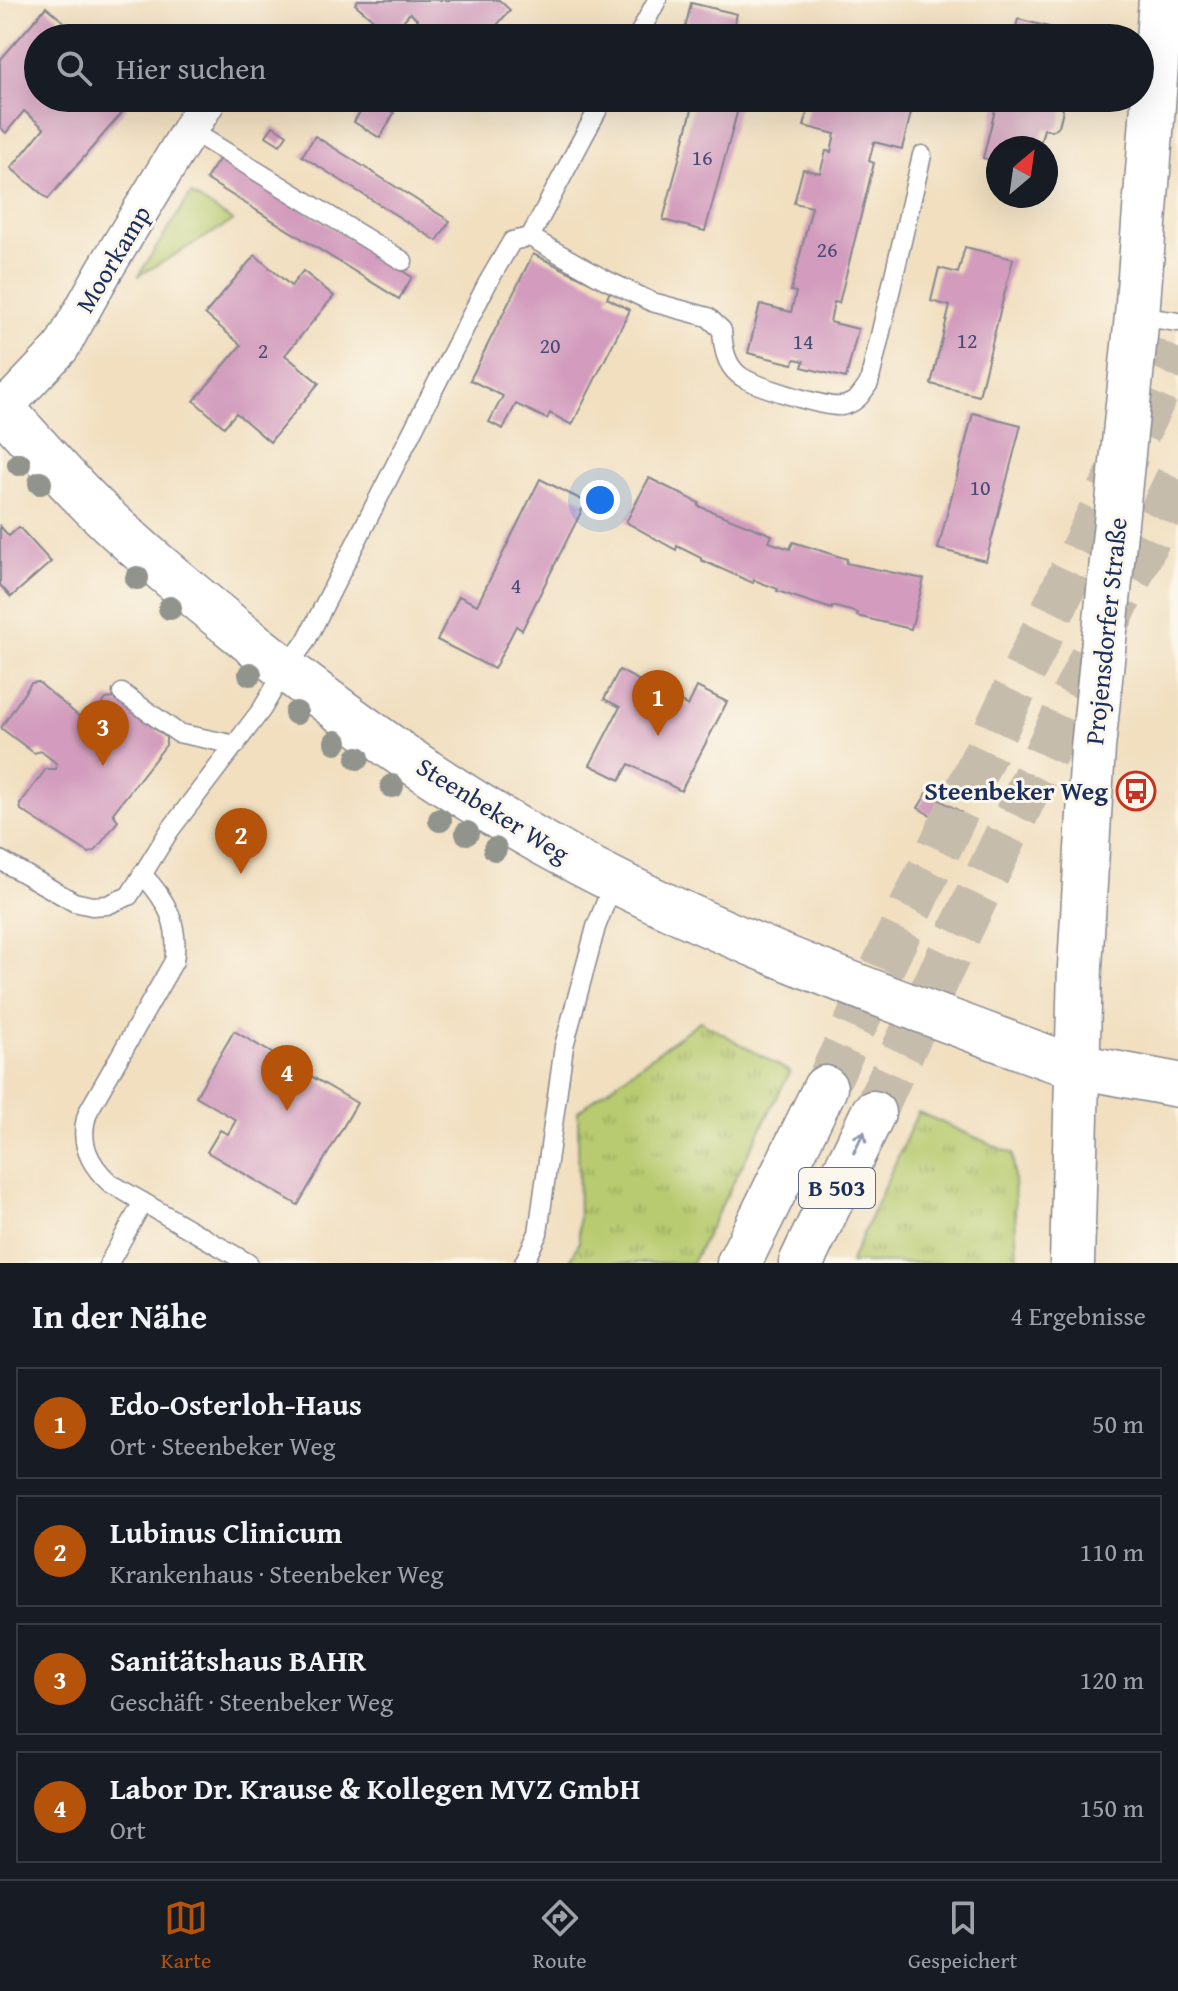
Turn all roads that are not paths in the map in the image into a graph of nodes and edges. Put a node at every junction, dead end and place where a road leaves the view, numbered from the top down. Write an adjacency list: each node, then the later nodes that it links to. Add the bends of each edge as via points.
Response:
1 (657, 0): 3 (lane)
2 (1167, 4): 10 (main road, Projensdorfer Straße)
3 (644, 24)
4 (201, 112): 6 (street, Moorkamp)
5 (597, 112): 8 (lane)
6 (190, 130): 9 (lane); 11 (street, Moorkamp, via 61,348)
7 (922, 155): 8 (lane, via 869,383 860,398 840,406 766,389 738,375 727,360 722,330 708,317 652,302)
8 (530, 237): 12 (lane, via 512,241 487,284 306,641)
9 (403, 261)
10 (1158, 319): 18 (main road, Projensdorfer Straße, via 1093,748)
11 (1, 408): 12 (main road, Steenbeker Weg, via 140,550)
12 (285, 670): 14 (lane); 17 (main road, Steenbeker Weg, via 437,777)
13 (122, 693): 14 (lane, via 178,733)
14 (236, 745): 16 (lane)
15 (0, 860): 16 (lane, via 74,902 92,906 129,896)
16 (142, 874): 22 (lane, via 173,918 174,961 88,1112 84,1139 101,1176)
17 (614, 881): 18 (main road, Steenbeker Weg, via 763,949); 25 (lane, via 564,1046 538,1233)
18 (1077, 1066): 19 (main road, Steenbeker Weg); 28 (main road, Projensdorfer Straße)
19 (1178, 1085)
20 (825, 1088): 26 (main road, B 503)
21 (873, 1113): 27 (main road, B 503, one-way to 21)
22 (143, 1202): 23 (lane); 24 (lane)
23 (109, 1263)
24 (248, 1263)
25 (524, 1263)
26 (739, 1263)
27 (801, 1263)
28 (1072, 1263)

